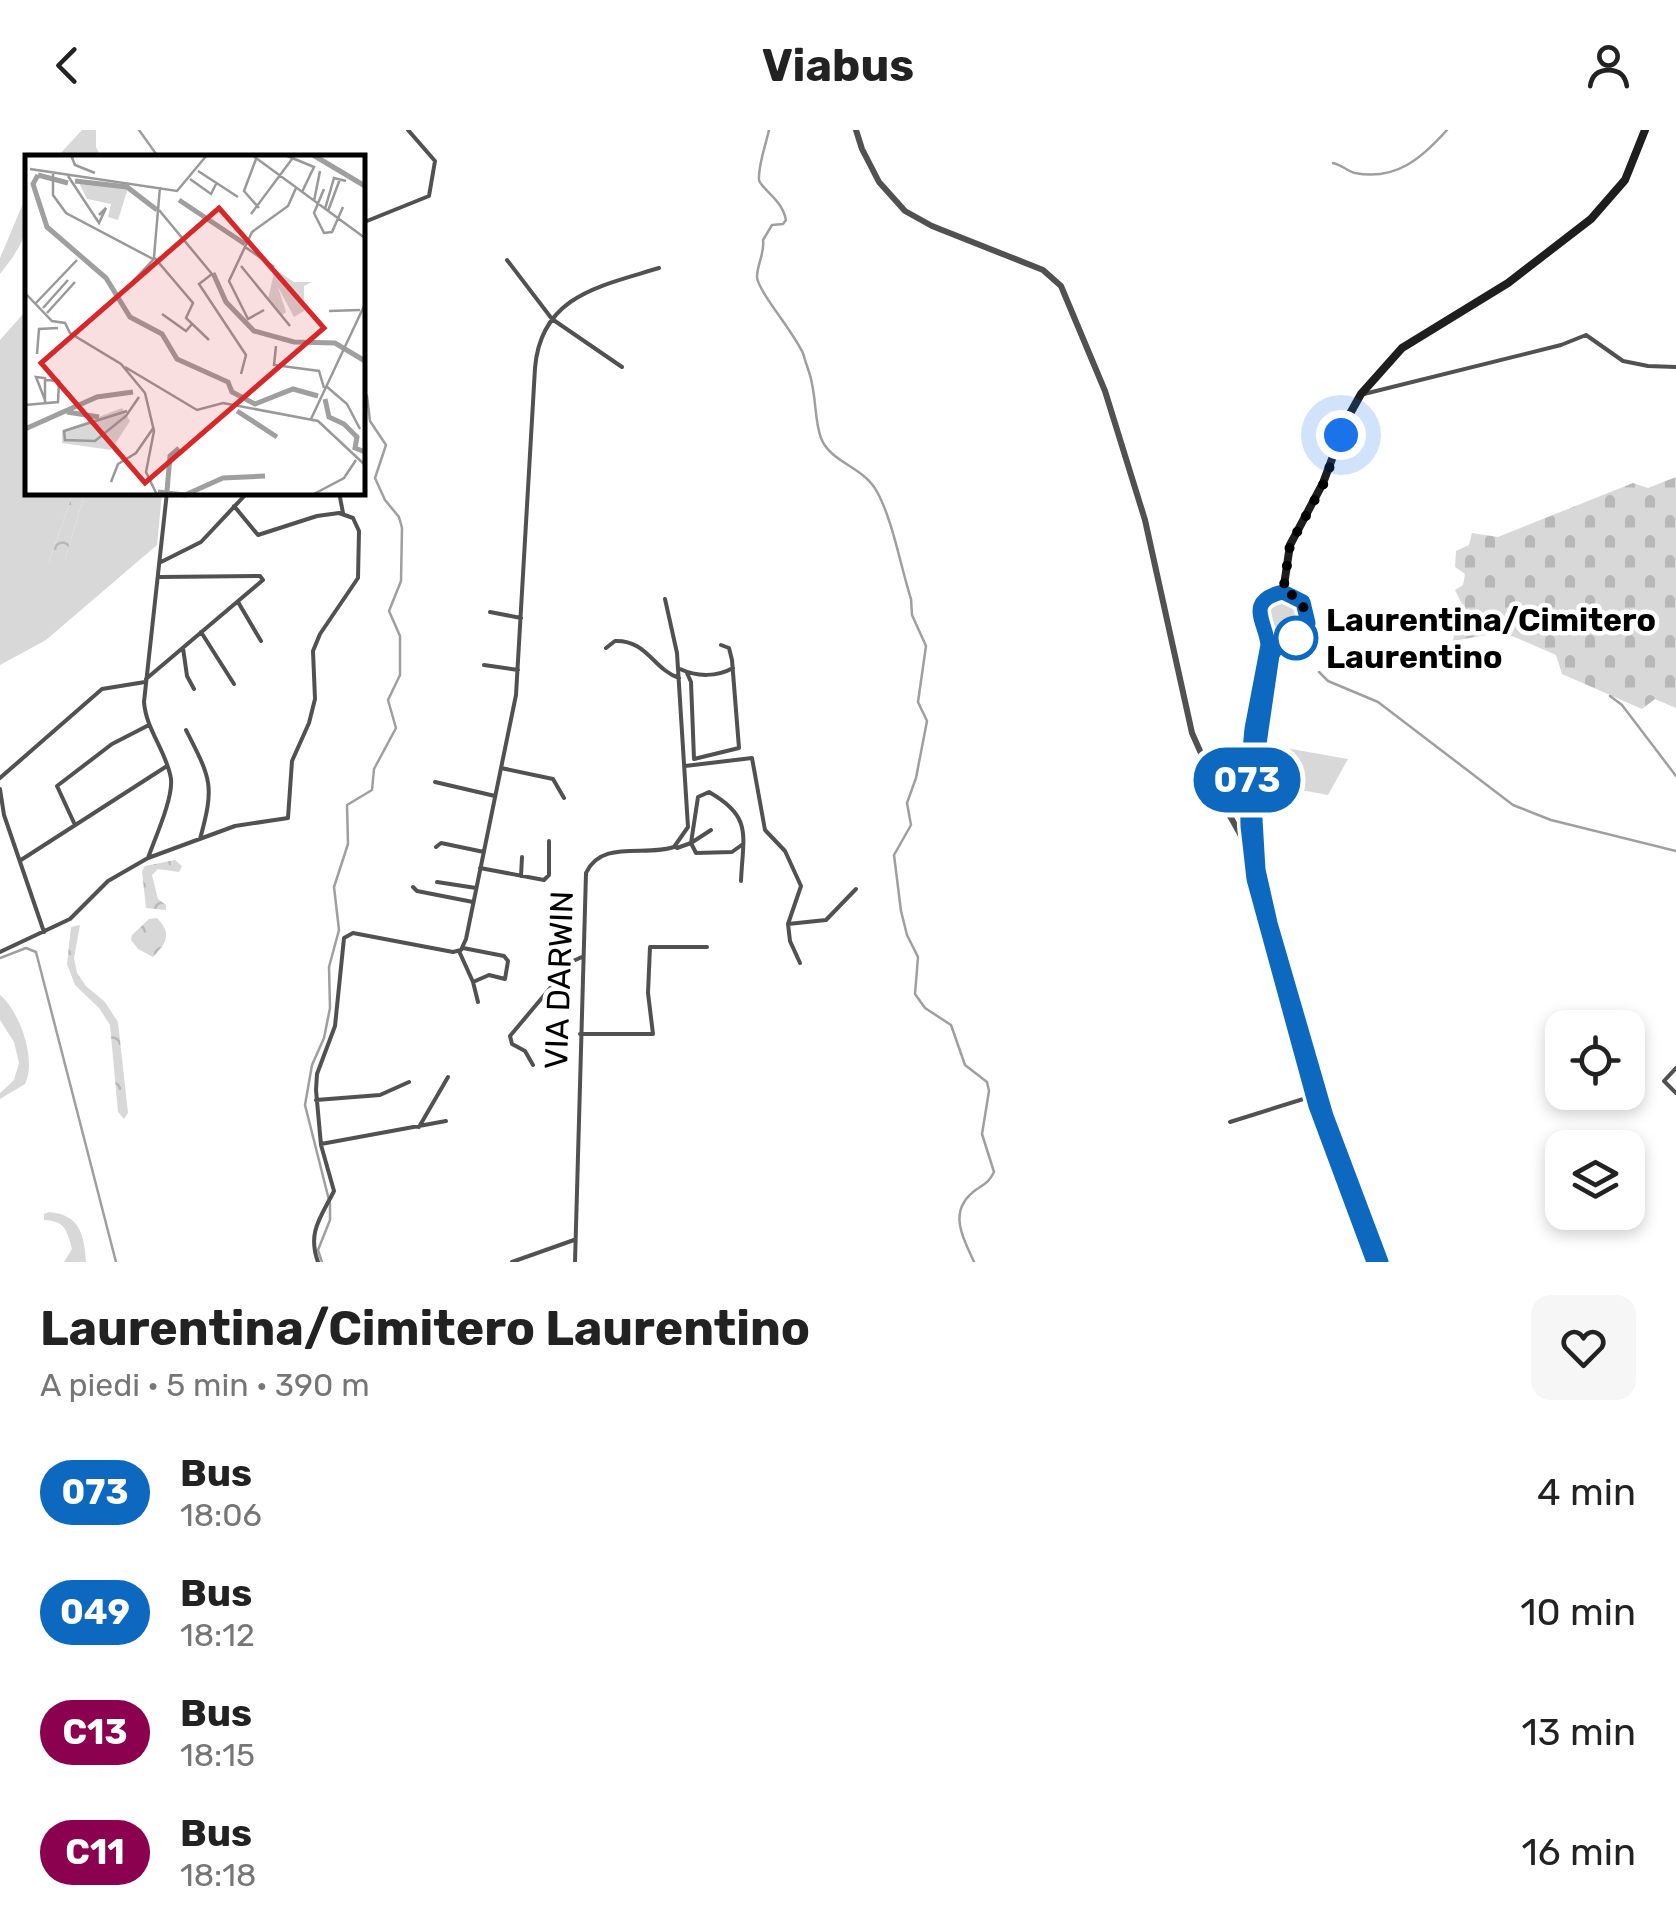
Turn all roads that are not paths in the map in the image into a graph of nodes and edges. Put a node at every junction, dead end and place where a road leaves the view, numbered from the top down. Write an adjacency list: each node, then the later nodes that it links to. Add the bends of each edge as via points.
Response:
1 (410, 130): 4 (street, via 435,161 429,196)
2 (856, 130): 50 (street, via 879,182 905,211 1043,270 1060,286 1105,391 1145,520 1192,734)
3 (1645, 130): 10 (main road, via 1626,180 1591,218 1508,283 1402,348)
4 (365, 222)
5 (507, 260): 7 (street)
6 (658, 268): 7 (street, via 583,293)
7 (552, 318): 8 (street); 22 (street, via 535,362)
8 (622, 367)
9 (1676, 367): 10 (street, via 1629,363 1586,334)
10 (1361, 394): 18 (main road, via 1290,545)
11 (167, 495): 16 (street)
12 (245, 495): 14 (street)
13 (340, 495): 15 (street)
14 (234, 506): 15 (street, via 258,536); 16 (street, via 201,542)
15 (343, 513): 53 (street, via 358,528 359,574 314,648 315,699 292,761 288,817)
16 (162, 562): 17 (street)
17 (160, 578): 20 (street, via 260,576 263,581); 36 (street)
18 (1283, 592): 24 (main road, via 1262,605); 26 (main road, via 1298,597 1308,616 1304,631)
19 (666, 599): 32 (street)
20 (238, 602): 23 (street); 25 (street)
21 (490, 612): 22 (street)
22 (520, 618): 33 (street)
23 (201, 632): 28 (street); 37 (street)
24 (1267, 636): 26 (main road); 46 (main road)
25 (261, 640)
26 (1284, 642): 99 (main road, via 1272,655 1255,753 1258,870 1326,1116)
27 (721, 645): 31 (street, via 730,650)
28 (182, 648): 36 (street); 38 (street)
29 (606, 648): 35 (street, via 622,640 641,647)
30 (484, 664): 33 (street)
31 (732, 668): 34 (street); 34 (street, via 740,746 694,759)
32 (678, 669): 34 (street); 35 (street)
33 (518, 670): 43 (street)
34 (687, 673)
35 (679, 678): 42 (street)
36 (146, 681): 39 (street); 44 (street, via 102,689)
37 (234, 684)
38 (194, 689)
39 (149, 725): 41 (street); 51 (street, via 57,786)
40 (186, 730): 53 (street, via 210,785)
41 (167, 766): 51 (street); 62 (street, via 171,790)
42 (685, 766): 58 (street, via 688,827); 72 (street, via 752,758 765,830 785,851 801,886)
43 (501, 768): 48 (street); 49 (street, via 553,779)
44 (0, 778)
45 (435, 782): 48 (street)
46 (1247, 788): 50 (street, via 1238,813); 60 (main road)
47 (0, 789): 63 (street)
48 (495, 796): 59 (street)
49 (564, 798)
50 (1222, 800): 60 (street)
51 (74, 825): 63 (street)
52 (711, 830): 55 (street)
53 (200, 839): 62 (street)
54 (549, 841): 65 (street, via 548,878)
55 (691, 844): 56 (street, via 699,853 732,852); 56 (street, via 695,804 708,792 736,812); 58 (street)
56 (743, 844): 66 (street)
57 (436, 847): 59 (street, via 442,842)
58 (674, 847): 79 (street, VIA DARWIN, via 610,853 590,864)
59 (484, 852): 64 (street)
60 (1250, 854): 89 (main road)
61 (522, 857): 65 (street)
62 (148, 858): 75 (street, via 108,881 73,918)
63 (21, 860): 75 (street)
64 (480, 868): 65 (street); 69 (street)
65 (521, 876)
66 (741, 881)
67 (438, 882): 69 (street)
68 (413, 887): 71 (street)
69 (476, 888): 71 (street)
70 (856, 890): 73 (street, via 826,920)
71 (473, 902): 77 (street)
72 (790, 916): 73 (street); 74 (street)
73 (798, 922): 74 (street)
74 (788, 924): 80 (street)
75 (44, 932): 78 (street)
76 (708, 947): 83 (street, via 650,947 652,1036)
77 (461, 949): 81 (street); 81 (street, via 508,961 505,979); 90 (street, via 345,936 336,1020)
78 (0, 952)
79 (582, 957): 83 (street, VIA DARWIN); 84 (street, via 510,1036)
80 (800, 962)
81 (474, 982): 82 (street)
82 (478, 1002)
83 (580, 1034): 95 (street, VIA DARWIN)
84 (533, 1065)
85 (1676, 1068): 88 (street, via 1664,1082)
86 (448, 1078): 93 (street)
87 (409, 1082): 90 (street, via 380,1095)
88 (1676, 1093)
89 (1313, 1096): 92 (street); 99 (main road)
90 (316, 1100): 94 (street)
91 (446, 1121): 93 (street)
92 (1230, 1122)
93 (418, 1127): 94 (street)
94 (320, 1144): 96 (street, via 334,1188 314,1234)
95 (574, 1240): 97 (street); 98 (street, VIA DARWIN)
96 (318, 1262)
97 (512, 1262)
98 (575, 1262)
99 (1377, 1262)

